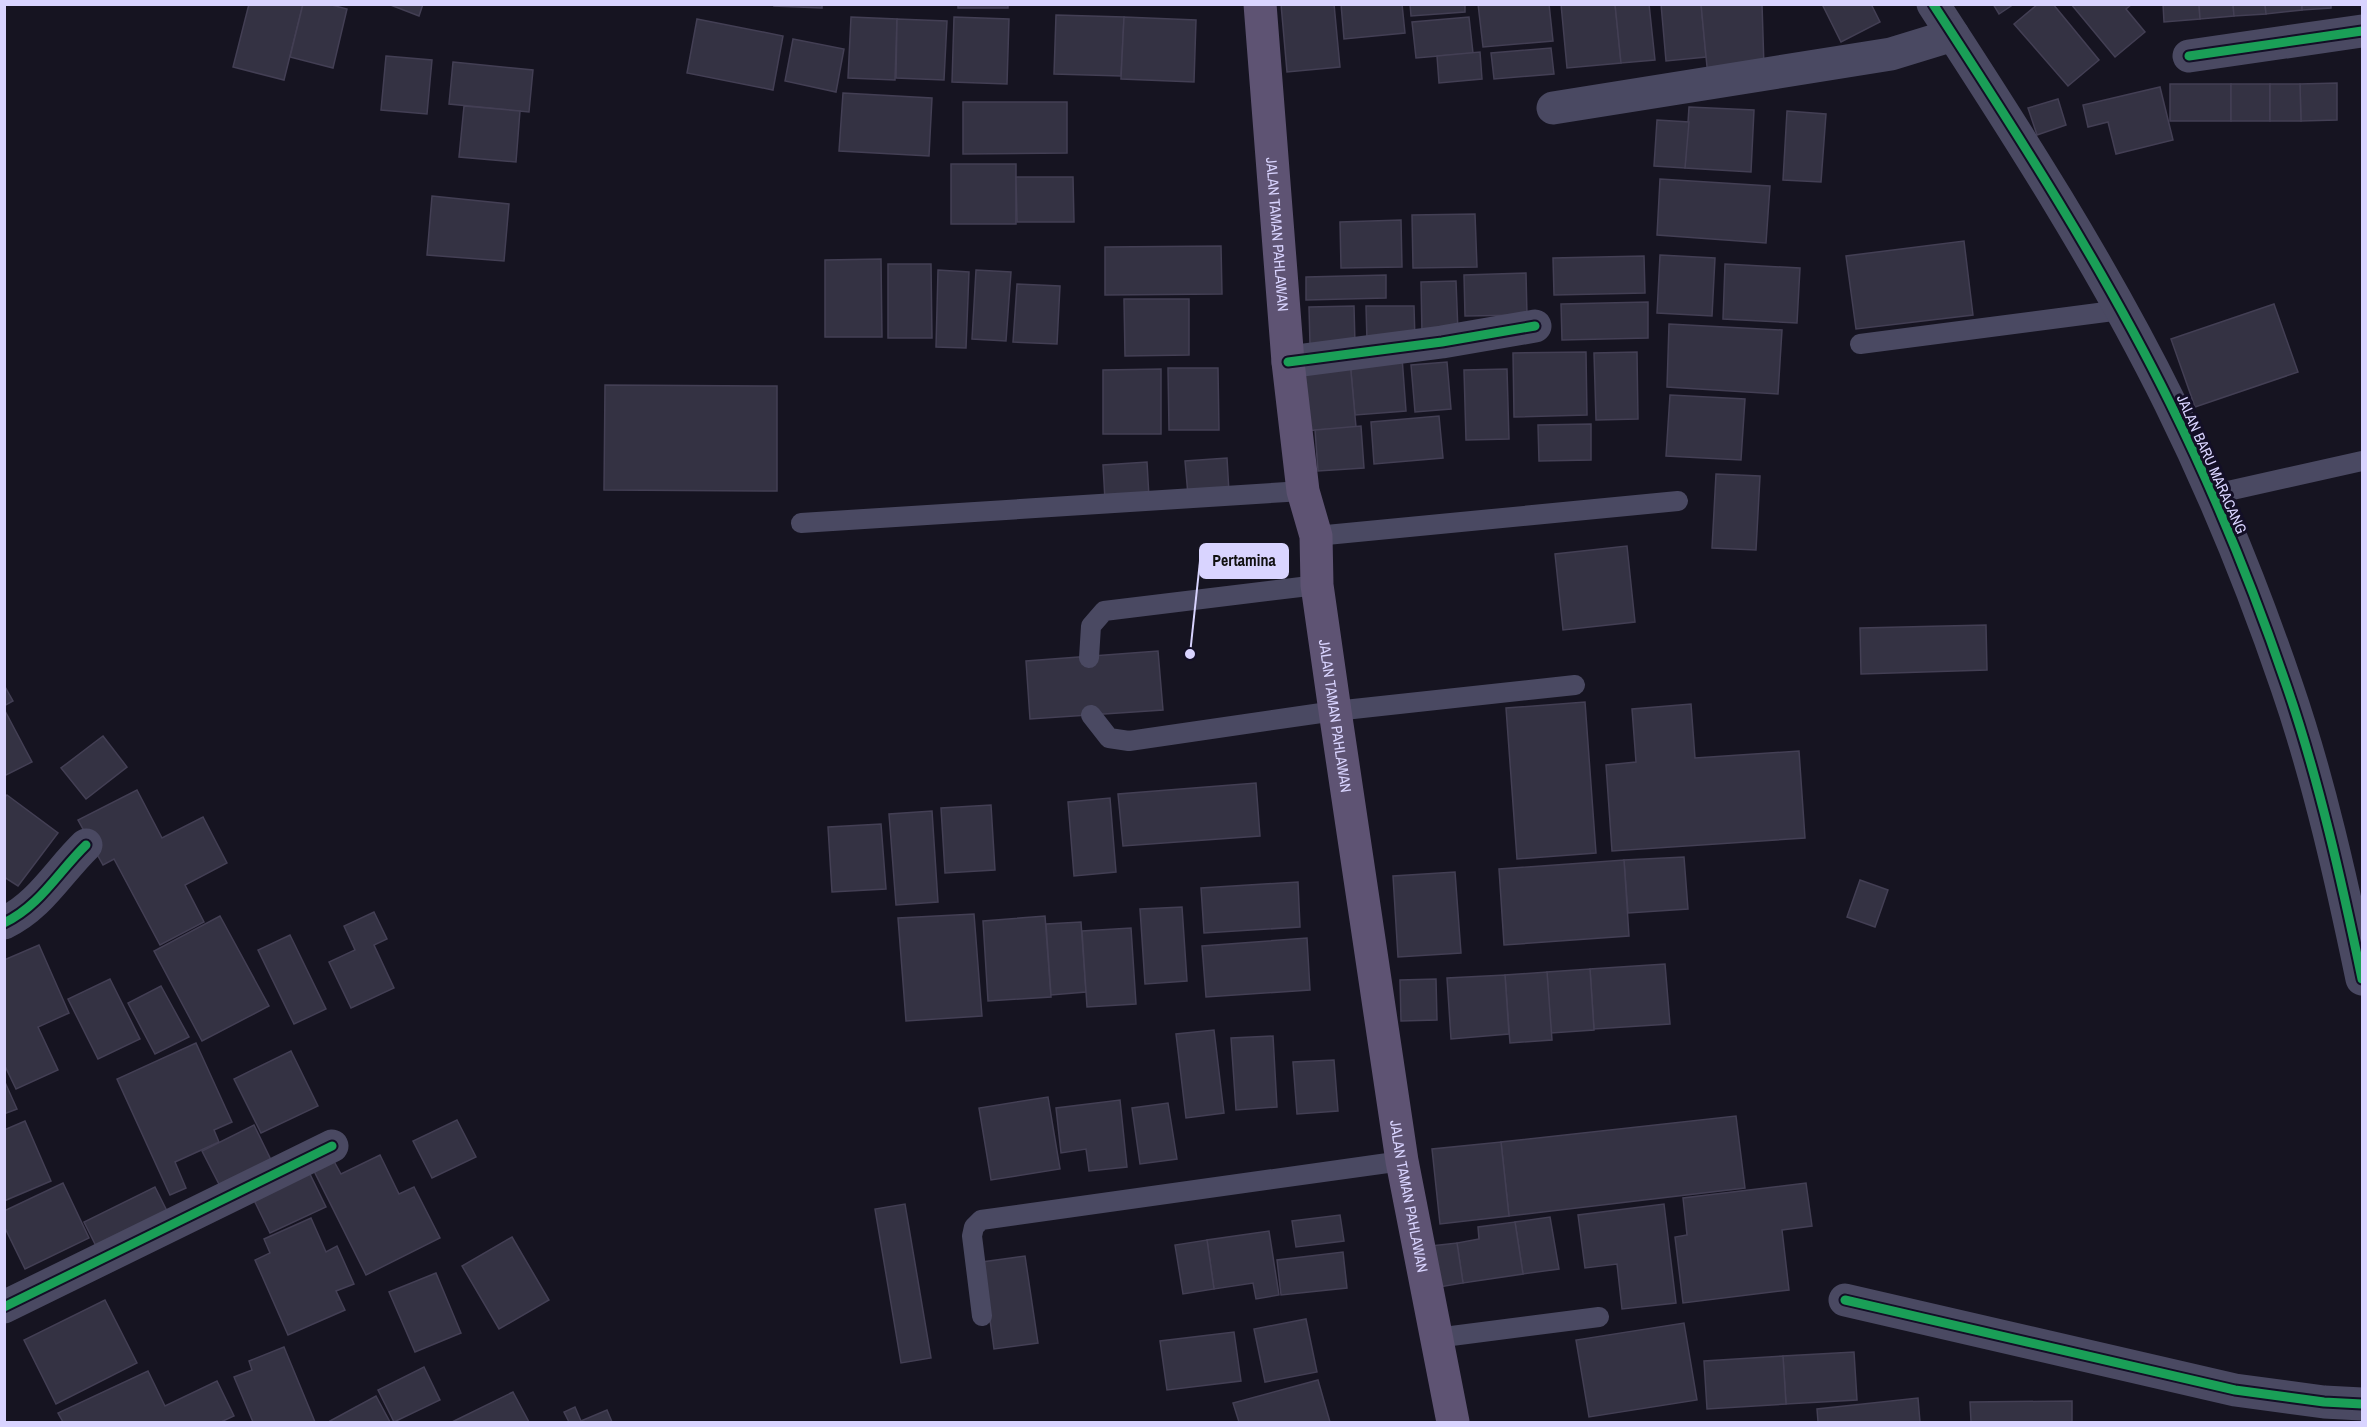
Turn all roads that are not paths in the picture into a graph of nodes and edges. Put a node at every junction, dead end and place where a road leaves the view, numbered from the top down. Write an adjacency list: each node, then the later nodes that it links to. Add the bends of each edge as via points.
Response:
1 (1260, 4): 10 (main road, JALAN TAMAN PAHLAWAN)
2 (1933, 4): 4 (street, JALAN BARU MARACANG)
3 (2362, 31): 5 (street)
4 (1953, 35): 6 (street, via 1891,54); 7 (street, JALAN BARU MARACANG)
5 (2189, 56)
6 (1553, 108)
7 (2121, 310): 9 (lane); 13 (street, JALAN BARU MARACANG, via 2170,404)
8 (1535, 326): 10 (street)
9 (1860, 344)
10 (1288, 362): 12 (main road, JALAN TAMAN PAHLAWAN)
11 (2362, 461): 13 (lane)
12 (1303, 491): 15 (lane); 16 (main road, JALAN TAMAN PAHLAWAN)
13 (2210, 495): 24 (street, JALAN BARU MARACANG, via 2287,688 2345,900)
14 (1678, 501): 16 (lane)
15 (801, 523)
16 (1316, 536): 17 (main road, JALAN TAMAN PAHLAWAN)
17 (1317, 585): 18 (lane, via 1104,611 1091,626); 20 (main road, JALAN TAMAN PAHLAWAN)
18 (1089, 658)
19 (1575, 685): 20 (lane)
20 (1335, 711): 21 (lane, via 1129,741 1109,738); 26 (main road, JALAN TAMAN PAHLAWAN)
21 (1091, 715)
22 (87, 845): 23 (street, via 24,914)
23 (4, 923)
24 (2362, 979)
25 (332, 1146): 28 (street)
26 (1402, 1161): 29 (lane, via 981,1220 972,1236); 31 (main road, JALAN TAMAN PAHLAWAN)
27 (1845, 1300): 32 (street, via 2235,1390)
28 (4, 1307)
29 (982, 1316)
30 (1599, 1317): 31 (lane)
31 (1436, 1338): 33 (main road, JALAN TAMAN PAHLAWAN)
32 (2362, 1404)
33 (1453, 1422)

